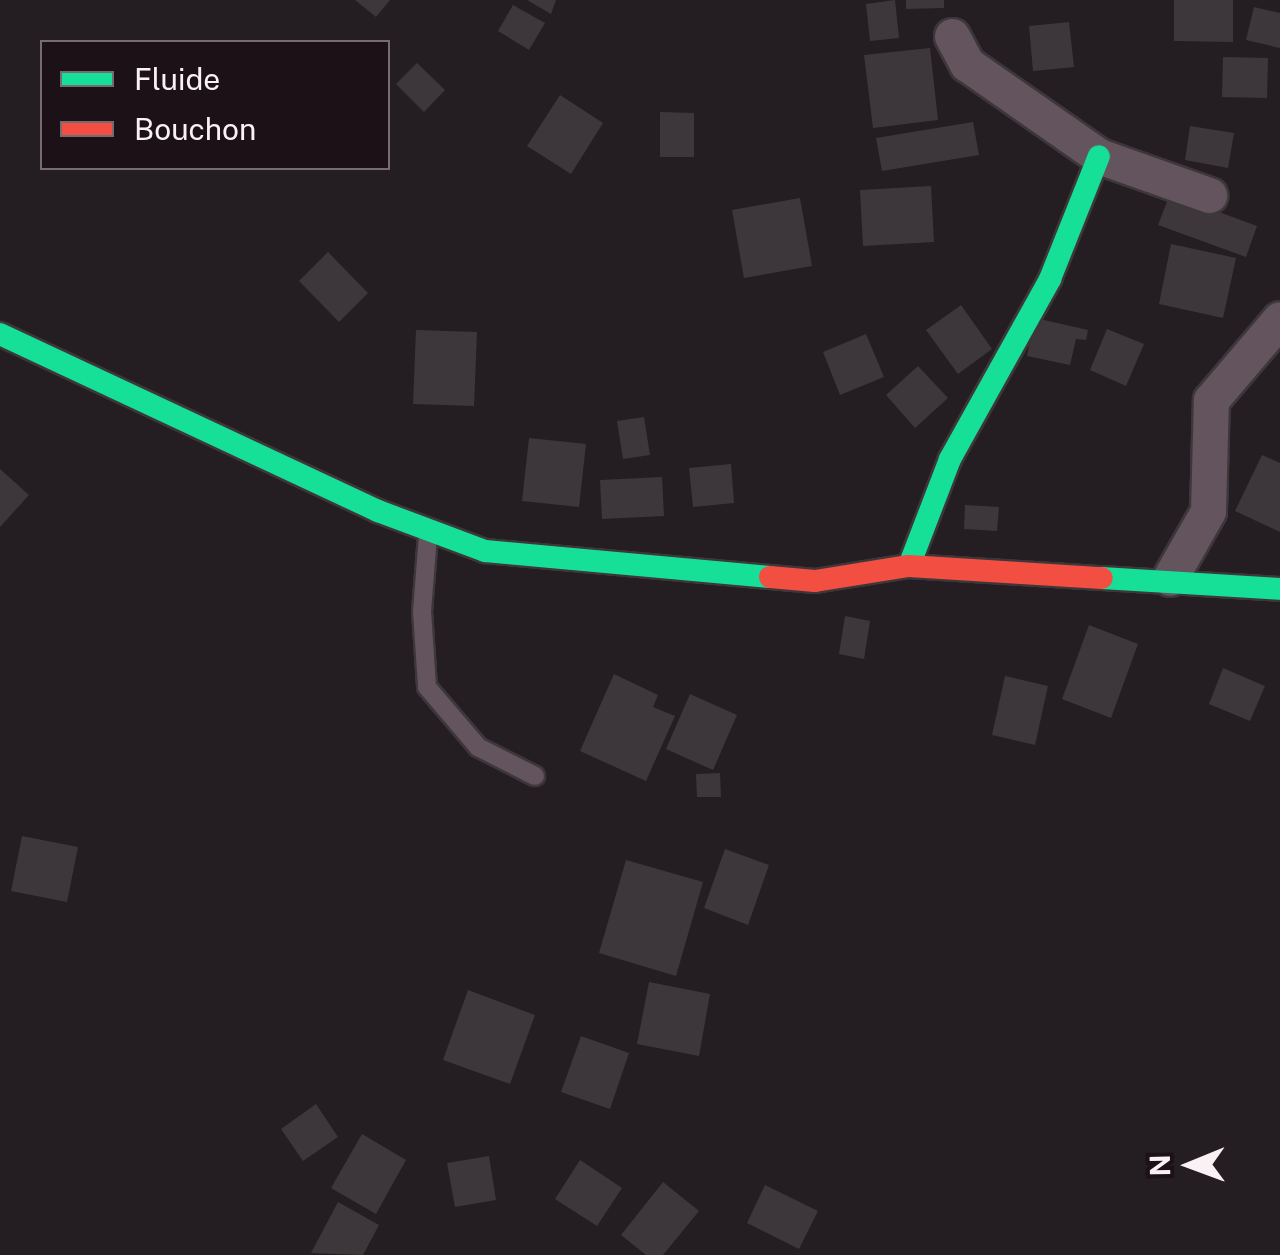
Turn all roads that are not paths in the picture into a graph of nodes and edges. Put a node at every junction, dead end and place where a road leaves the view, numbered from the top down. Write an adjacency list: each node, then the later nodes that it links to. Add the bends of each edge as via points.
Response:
1 (952, 36): 2 (street, via 967,64)
2 (1098, 156): 3 (street); 7 (street, via 1050,280 950,459)
3 (1209, 195)
4 (1280, 319): 8 (street, via 1211,400 1208,511)
5 (0, 334): 6 (street)
6 (428, 530): 7 (street, via 485,551 816,581); 10 (lane, via 422,611 427,687 478,747)
7 (909, 566): 8 (street)
8 (1170, 578): 9 (street)
9 (1280, 589)
10 (535, 776)

